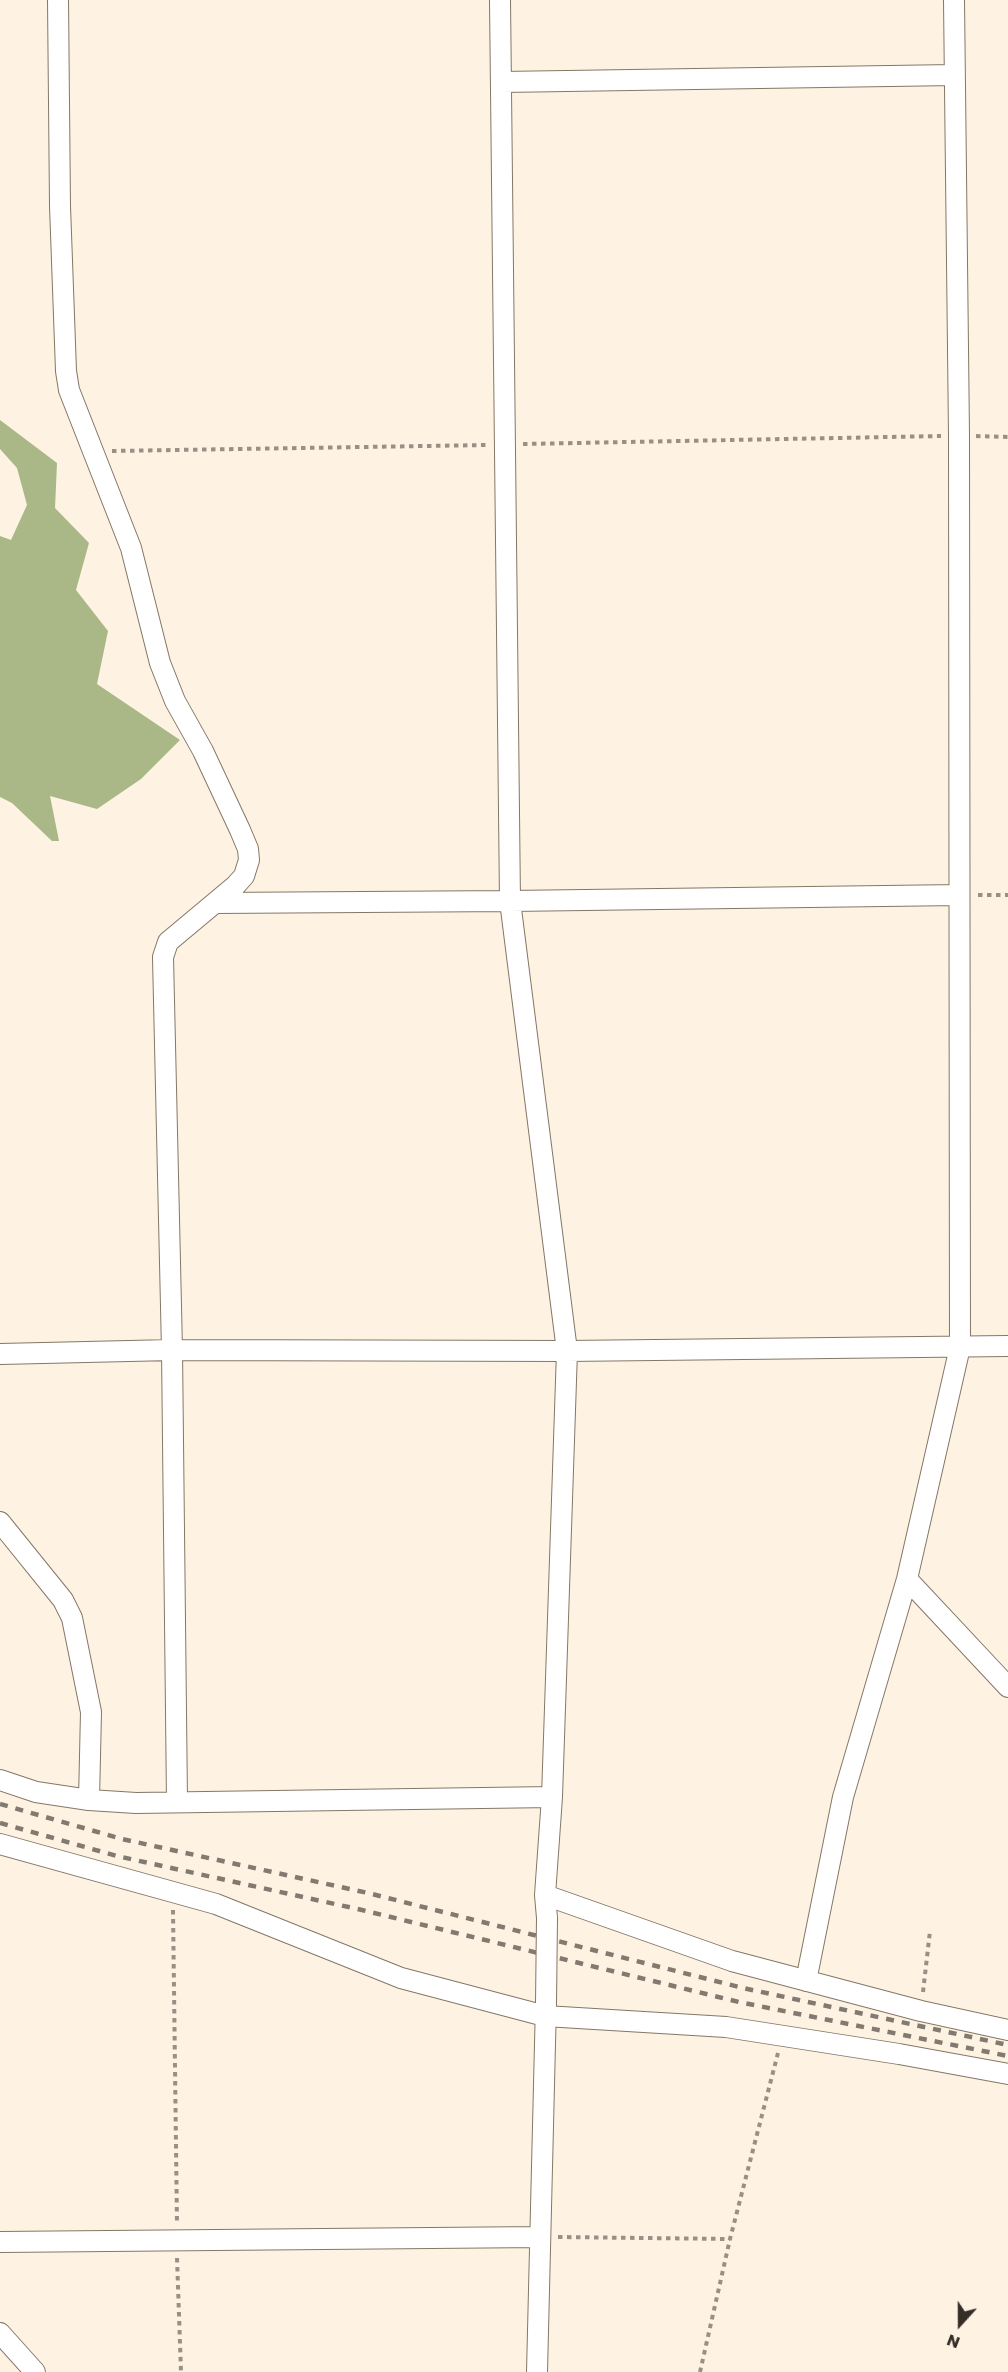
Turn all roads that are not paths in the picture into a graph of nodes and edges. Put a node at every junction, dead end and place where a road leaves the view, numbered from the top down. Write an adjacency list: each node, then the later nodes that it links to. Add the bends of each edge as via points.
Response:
1 (58, 0): 8 (street, via 60,206 69,390 131,548 160,663 248,849 244,876)
2 (500, 0): 5 (street)
3 (954, 0): 4 (street)
4 (954, 75): 5 (street); 6 (street)
5 (502, 82): 7 (street)
6 (959, 895): 7 (street); 10 (street)
7 (510, 902): 8 (street); 12 (street)
8 (215, 903): 11 (street, via 168,942 163,957)
9 (1008, 1346): 10 (street)
10 (960, 1347): 12 (street); 15 (street)
11 (172, 1350): 12 (street); 13 (street); 20 (street)
12 (567, 1351): 18 (street)
13 (0, 1354)
14 (0, 1522): 19 (street, via 63,1600 72,1618 91,1712)
15 (907, 1579): 16 (street); 23 (street, via 843,1797)
16 (1008, 1687)
17 (0, 1780): 19 (street, via 36,1792)
18 (552, 1797): 20 (street); 22 (street)
19 (89, 1800): 20 (street)
20 (177, 1802)
21 (0, 1844): 24 (street, via 216,1904 401,1978)
22 (545, 1895): 23 (street, via 732,1961); 24 (street, bridge)
23 (806, 1981): 25 (street)
24 (546, 2009): 26 (street, via 726,2027); 27 (street)
25 (1008, 2030)
26 (1008, 2074)
27 (539, 2237): 28 (street); 31 (street)
28 (0, 2242)
29 (0, 2333): 30 (street)
30 (35, 2372)
31 (537, 2372)

